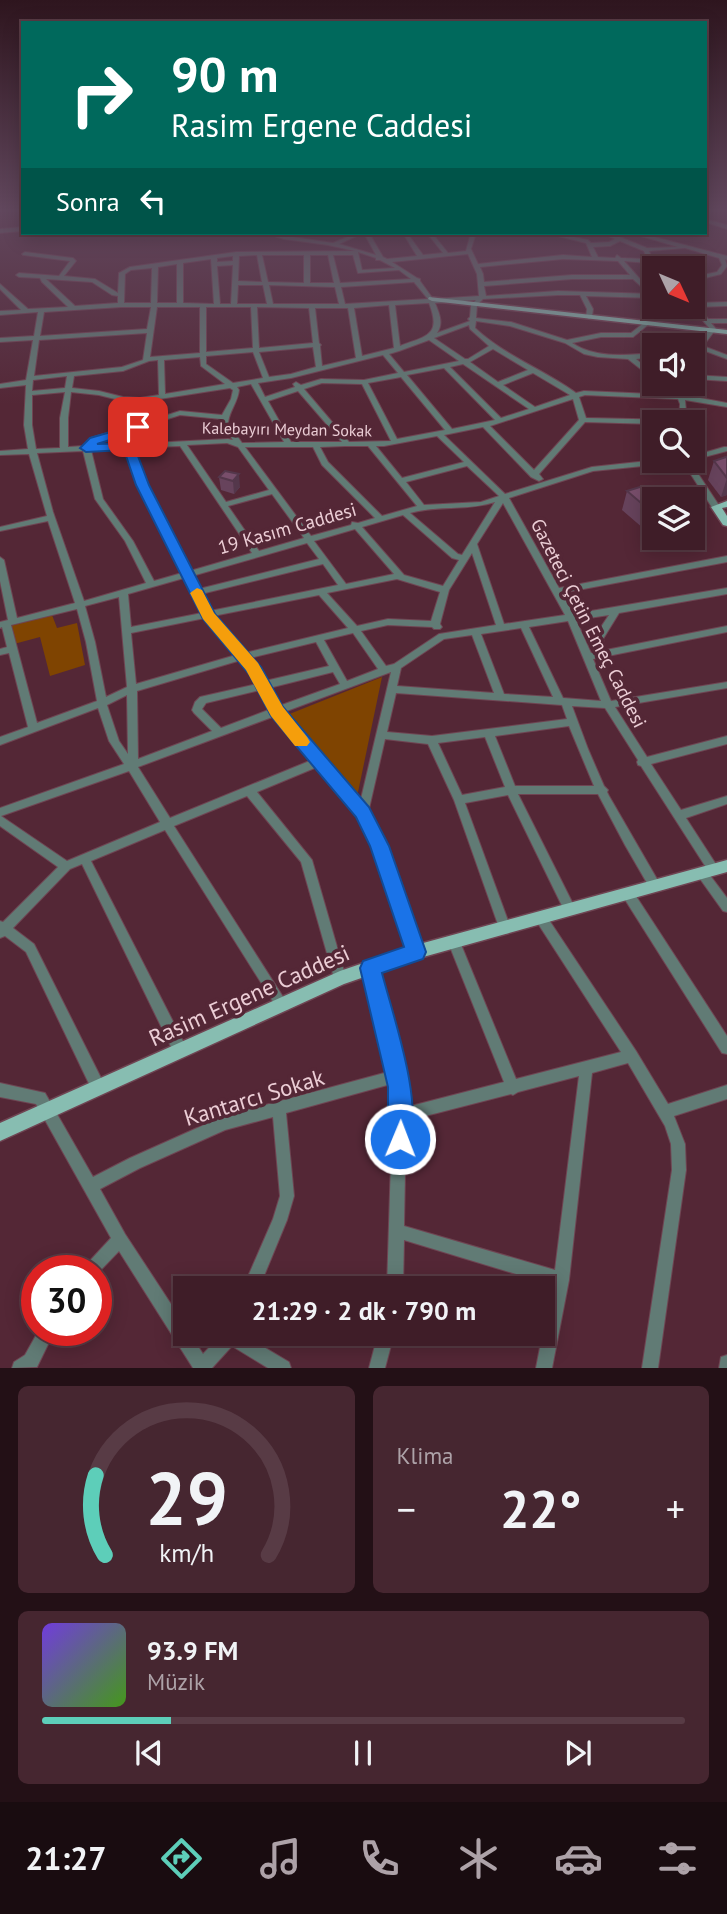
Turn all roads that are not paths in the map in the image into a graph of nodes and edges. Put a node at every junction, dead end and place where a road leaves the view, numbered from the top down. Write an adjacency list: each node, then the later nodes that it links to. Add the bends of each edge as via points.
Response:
1 (38, 276): 2 (street)
2 (42, 276): 16 (street); 50 (street)
3 (122, 276): 31 (street)
4 (155, 276): 39 (street)
5 (180, 276): 40 (street)
6 (215, 276): 43 (street)
7 (235, 276): 21 (street)
8 (263, 276): 22 (street)
9 (307, 276): 23 (street)
10 (335, 276): 25 (street)
11 (410, 276): 20 (street)
12 (479, 276): 24 (street)
13 (593, 276): 17 (street); 24 (street)
14 (713, 276): 18 (street)
15 (722, 276): 18 (street, via 725,278)
16 (61, 277): 31 (street, via 96,281)
17 (634, 277): 26 (street)
18 (709, 277): 19 (street)
19 (705, 278)
20 (418, 280): 25 (street); 34 (street)
21 (235, 283): 22 (street); 44 (street)
22 (265, 284): 23 (street); 46 (street)
23 (307, 284): 25 (street)
24 (482, 284): 33 (street)
25 (337, 285): 48 (street)
26 (642, 285)
27 (0, 286): 52 (street)
28 (642, 289): 30 (street)
29 (582, 293): 30 (street); 33 (street); 54 (street)
30 (626, 294): 32 (street)
31 (121, 295): 38 (street)
32 (642, 295)
33 (483, 296): 34 (street); 41 (street)
34 (432, 299): 36 (street); 41 (main road); 56 (street)
35 (727, 302): 37 (street)
36 (392, 303): 49 (street); 72 (street)
37 (705, 304)
38 (121, 305): 39 (street); 50 (street)
39 (154, 305): 40 (street); 63 (street)
40 (180, 305): 42 (street)
41 (474, 305): 54 (main road); 57 (street)
42 (203, 306): 43 (street); 76 (street)
43 (217, 306): 44 (street)
44 (234, 306): 45 (street)
45 (254, 306): 46 (street); 73 (street)
46 (270, 306): 47 (street)
47 (312, 306): 48 (street); 70 (street)
48 (342, 306): 49 (street)
49 (351, 306): 80 (street)
50 (73, 308): 51 (street)
51 (41, 310): 52 (street); 65 (street)
52 (26, 311): 53 (street)
53 (0, 313)
54 (589, 317): 60 (main road)
55 (705, 319): 58 (street)
56 (438, 321): 61 (street); 66 (street, via 439,328)
57 (470, 321): 61 (street); 69 (street, via 511,324); 71 (street)
58 (707, 321): 59 (street); 62 (street)
59 (727, 321)
60 (647, 323): 62 (main road); 69 (street, via 632,335)
61 (456, 327): 66 (street)
62 (712, 330): 64 (main road); 67 (street)
63 (149, 331): 65 (street); 82 (street)
64 (727, 332)
65 (37, 337): 68 (street); 94 (street)
66 (429, 337): 72 (street); 83 (street)
67 (705, 338)
68 (0, 340)
69 (567, 342): 78 (street, via 582,351)
70 (318, 345): 73 (street); 86 (street)
71 (492, 347): 83 (street); 87 (street)
72 (397, 349): 75 (street)
73 (256, 351): 76 (street); 95 (street)
74 (705, 352): 81 (street)
75 (385, 353): 80 (street); 90 (street)
76 (201, 355): 79 (street); 101 (street, via 205,368)
77 (642, 356): 78 (street)
78 (627, 357): 85 (street)
79 (161, 358): 82 (street); 106 (street)
80 (359, 358): 86 (street)
81 (727, 358)
82 (147, 359): 88 (street, via 128,368)
83 (464, 361): 84 (street); 99 (street)
84 (445, 366): 90 (street); 115 (street)
85 (642, 366)
86 (318, 368): 89 (street)
87 (534, 370): 99 (street); 105 (street)
88 (71, 374): 94 (street); 103 (street)
89 (308, 374): 91 (street); 96 (street); 102 (street, via 311,383)
90 (402, 375): 97 (street); 119 (street)
91 (291, 376): 95 (street); 102 (street)
92 (705, 378): 93 (street)
93 (726, 379)
94 (31, 380): 100 (street); 104 (street)
95 (267, 380): 98 (street)
96 (328, 380): 97 (street); 102 (street)
97 (364, 382): 122 (street)
98 (254, 383): 101 (street); 109 (street)
99 (498, 384): 111 (street)
100 (0, 386)
101 (232, 386): 106 (street); 113 (street, via 237,396)
102 (299, 388): 109 (street); 128 (street)
103 (68, 390): 104 (street); 108 (street); 132 (street)
104 (29, 393): 134 (street)
105 (575, 396): 107 (street, Kalebayırı Meydan Sokak); 111 (street, Kalebayırı Meydan Sokak); 114 (street)
106 (162, 397): 108 (street)
107 (681, 397): 110 (street, Kalebayırı Meydan Sokak); 112 (street)
108 (122, 399): 118 (street, via 123,408)
109 (263, 400): 120 (street)
110 (727, 405)
111 (535, 410): 115 (street, Kalebayırı Meydan Sokak)
112 (684, 410)
113 (223, 417): 118 (street, via 182,412); 124 (street)
114 (583, 420): 116 (street); 140 (street)
115 (500, 421): 117 (street, Kalebayırı Meydan Sokak)
116 (642, 421)
117 (485, 425): 119 (street, Kalebayırı Meydan Sokak); 140 (street)
118 (138, 427): 131 (street, via 94,440)
119 (450, 430): 121 (street, Kalebayırı Meydan Sokak)
120 (282, 432): 125 (street, via 274,441); 126 (street)
121 (438, 433): 122 (street, Kalebayırı Meydan Sokak); 137 (street, Gazeteci Çetin Emeç Caddesi)
122 (395, 442): 129 (street, Kalebayırı Meydan Sokak)
123 (182, 443): 124 (street, Kalebayırı Meydan Sokak, via 228,441); 130 (street, Kalebayırı Meydan Sokak); 146 (street)
124 (240, 445): 125 (street, Kalebayırı Meydan Sokak); 143 (street)
125 (260, 445): 126 (street, Kalebayırı Meydan Sokak)
126 (289, 445): 127 (street, Kalebayırı Meydan Sokak)
127 (316, 445): 128 (street, Kalebayırı Meydan Sokak); 152 (street, via 325,463)
128 (348, 445): 129 (street, Kalebayırı Meydan Sokak)
129 (371, 445): 141 (street)
130 (129, 446): 131 (street, Kalebayırı Meydan Sokak); 163 (street, via 142,485)
131 (86, 448): 132 (street, Kalebayırı Meydan Sokak); 165 (street, via 99,499 129,541)
132 (64, 449): 134 (street, Kalebayırı Meydan Sokak)
133 (727, 449): 136 (street)
134 (34, 451): 135 (street, Kalebayırı Meydan Sokak); 151 (street)
135 (0, 453)
136 (705, 454)
137 (470, 463): 141 (street); 144 (street, Gazeteci Çetin Emeç Caddesi)
138 (642, 463): 142 (street, 19 Kasım Caddesi, via 598,467)
139 (695, 473): 145 (street)
140 (534, 475): 142 (street)
141 (401, 481): 148 (street)
142 (543, 482): 144 (street, 19 Kasım Caddesi)
143 (273, 491): 146 (street); 156 (street)
144 (504, 497): 147 (street, 19 Kasım Caddesi); 150 (street); 168 (street, Gazeteci Çetin Emeç Caddesi)
145 (721, 504): 153 (main road)
146 (223, 505): 158 (street)
147 (478, 505): 148 (street, 19 Kasım Caddesi); 150 (street)
148 (422, 507): 149 (street, 19 Kasım Caddesi)
149 (404, 512): 152 (street, 19 Kasım Caddesi); 159 (street)
150 (492, 512): 157 (street)
151 (50, 518): 155 (street); 173 (street)
152 (380, 518): 154 (street, 19 Kasım Caddesi)
153 (727, 523)
154 (355, 524): 156 (street, 19 Kasım Caddesi); 164 (street)
155 (0, 529)
156 (306, 539): 158 (street, 19 Kasım Caddesi); 162 (street)
157 (473, 544): 159 (street); 180 (street)
158 (257, 554): 163 (street, 19 Kasım Caddesi)
159 (464, 559): 167 (street)
160 (727, 559): 168 (street)
161 (0, 560): 177 (street)
162 (324, 561): 166 (street); 171 (street)
163 (189, 573): 165 (street, 19 Kasım Caddesi); 171 (street)
164 (400, 576): 166 (street); 167 (street)
165 (151, 584): 170 (street, 19 Kasım Caddesi)
166 (344, 587): 172 (street)
167 (445, 590): 178 (street)
168 (557, 591): 176 (street, Gazeteci Çetin Emeç Caddesi)
169 (727, 591): 174 (street)
170 (123, 592): 173 (street, 19 Kasım Caddesi); 183 (street)
171 (197, 592): 175 (street)
172 (321, 592): 175 (street); 182 (street)
173 (80, 605): 177 (street, 19 Kasım Caddesi); 202 (street)
174 (616, 611): 176 (street); 189 (street, via 598,639)
175 (208, 616): 183 (street); 190 (street)
176 (571, 618): 179 (street); 191 (street, Gazeteci Çetin Emeç Caddesi)
177 (6, 624): 187 (street)
178 (435, 624): 182 (street, via 400,621); 185 (street)
179 (524, 625): 180 (street); 201 (street)
180 (500, 628): 184 (street)
181 (727, 629): 189 (street)
182 (355, 630): 186 (street); 194 (street)
183 (127, 631): 198 (street)
184 (475, 631): 185 (street); 200 (street)
185 (442, 636): 192 (street)
186 (318, 638): 190 (street); 193 (street)
187 (12, 649): 188 (street); 206 (street)
188 (0, 652)
189 (602, 654): 191 (street)
190 (244, 656): 197 (street); 198 (street)
191 (587, 657): 203 (street, Gazeteci Çetin Emeç Caddesi)
192 (397, 666): 194 (street); 199 (street)
193 (335, 668): 195 (street); 197 (street)
194 (384, 670): 195 (street)
195 (345, 685): 204 (street)
196 (727, 685): 203 (street)
197 (263, 686): 204 (street); 208 (street, via 200,702 197,710)
198 (132, 689): 202 (street); 215 (street)
199 (392, 689): 200 (street); 209 (street)
200 (500, 696): 201 (street)
201 (563, 701): 203 (street); 205 (street)
202 (102, 704): 206 (street); 215 (street, via 118,750)
203 (608, 705): 214 (street, Gazeteci Çetin Emeç Caddesi)
204 (277, 711): 208 (street); 213 (street)
205 (572, 722): 207 (street); 218 (street)
206 (33, 729): 212 (street)
207 (488, 732): 210 (street); 217 (street)
208 (219, 733): 215 (street)
209 (380, 735): 210 (street); 222 (street)
210 (432, 740): 219 (street)
211 (727, 740): 214 (street)
212 (0, 741)
213 (318, 762): 216 (street); 222 (street)
214 (642, 762): 223 (street, Gazeteci Çetin Emeç Caddesi)
215 (133, 765): 221 (street); 225 (street)
216 (249, 790): 225 (street); 239 (street, via 306,860)
217 (511, 790): 218 (street); 219 (street); 232 (street)
218 (603, 790): 229 (street)
219 (459, 800): 235 (street)
220 (727, 800): 223 (street)
221 (0, 811)
222 (363, 812): 237 (street, via 380,846)
223 (678, 816): 228 (street, Gazeteci Çetin Emeç Caddesi)
224 (0, 820): 227 (street)
225 (166, 824): 226 (street); 240 (street)
226 (85, 859): 227 (street); 242 (street)
227 (66, 866): 234 (street)
228 (714, 869): 229 (main road, Rasim Ergene Caddesi); 231 (street, Gazeteci Çetin Emeç Caddesi)
229 (655, 886): 230 (main road, Rasim Ergene Caddesi)
230 (628, 894): 232 (main road, Rasim Ergene Caddesi); 241 (street)
231 (727, 907)
232 (570, 910): 233 (main road, Rasim Ergene Caddesi)
233 (541, 918): 235 (main road, Rasim Ergene Caddesi); 243 (street)
234 (1, 929): 246 (street, via 21,939 33,953)
235 (505, 929): 236 (main road, Rasim Ergene Caddesi)
236 (454, 942): 237 (main road, Rasim Ergene Caddesi); 247 (street)
237 (416, 952): 238 (main road, Rasim Ergene Caddesi)
238 (370, 968): 239 (main road, Rasim Ergene Caddesi); 245 (street)
239 (340, 978): 240 (main road, Rasim Ergene Caddesi)
240 (281, 1004): 242 (main road, Rasim Ergene Caddesi)
241 (727, 1048)
242 (180, 1050): 246 (main road, Rasim Ergene Caddesi)
243 (631, 1056): 244 (street); 252 (street)
244 (586, 1070): 247 (street); 261 (street)
245 (397, 1076): 250 (street, Kantarcı Sokak); 253 (street)
246 (98, 1087): 251 (main road, Rasim Ergene Caddesi)
247 (513, 1088): 253 (street)
248 (0, 1090): 251 (street, via 40,1098)
249 (727, 1091): 252 (street)
250 (279, 1109): 255 (street, Kantarcı Sokak, via 206,1130); 259 (street, via 287,1196)
251 (48, 1110): 254 (main road, Rasim Ergene Caddesi); 255 (street)
252 (665, 1112): 272 (street, via 676,1136 679,1170)
253 (400, 1116): 256 (street)
254 (0, 1132)
255 (91, 1186): 257 (street)
256 (397, 1231): 260 (street); 261 (street)
257 (120, 1238): 258 (street); 268 (street)
258 (105, 1255)
259 (256, 1276)
260 (395, 1276)
261 (561, 1280): 271 (street)
262 (39, 1346): 267 (street, via 31,1361)
263 (222, 1346): 268 (street)
264 (249, 1346): 269 (street)
265 (383, 1346): 270 (street)
266 (727, 1363): 273 (street)
267 (20, 1368)
268 (202, 1368)
269 (284, 1368)
270 (377, 1368)
271 (544, 1368)
272 (650, 1368)
273 (727, 1368)

